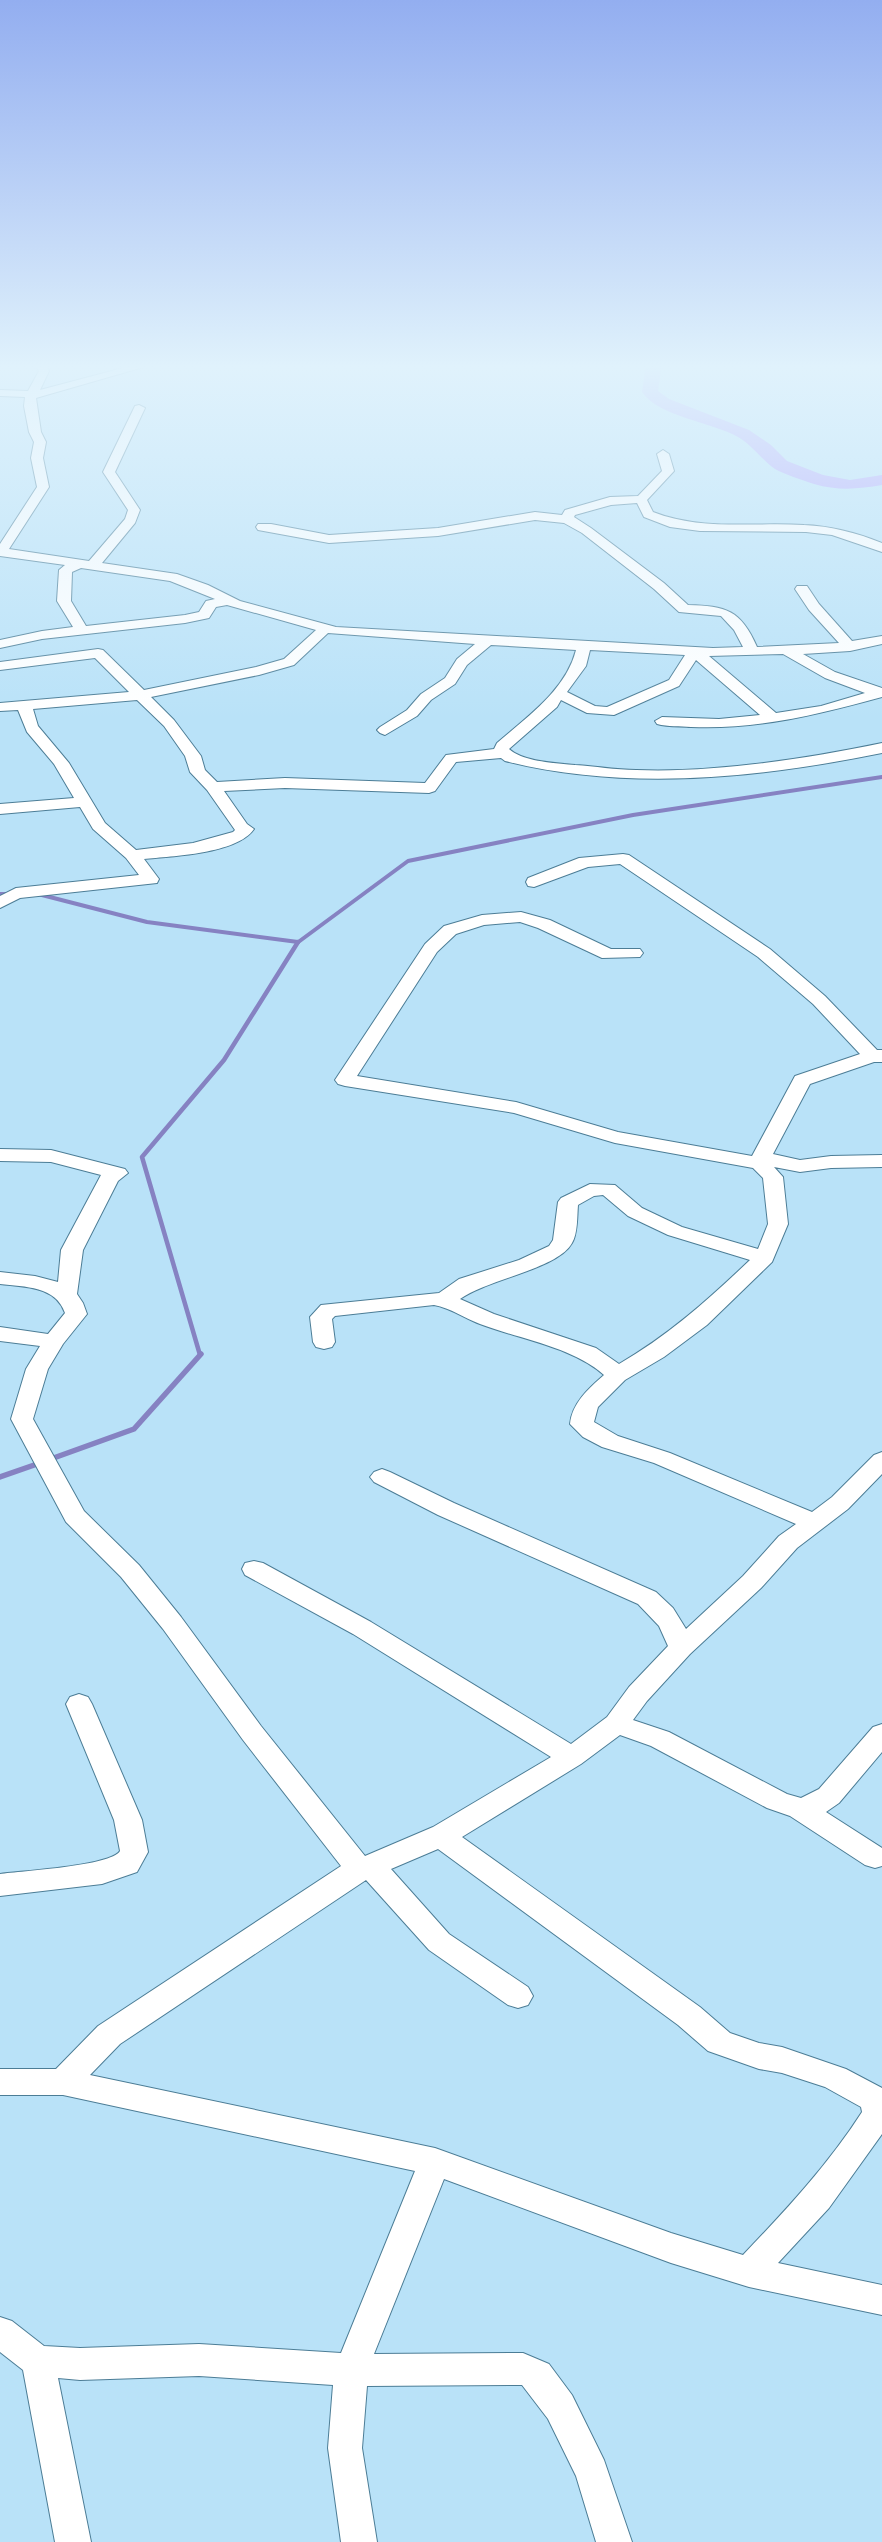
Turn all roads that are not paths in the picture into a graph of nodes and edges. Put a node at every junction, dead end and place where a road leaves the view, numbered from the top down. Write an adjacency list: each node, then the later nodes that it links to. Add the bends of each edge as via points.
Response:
1 (42, 483): 8 (street, via 43,487)
2 (116, 483): 10 (street, via 134,510 131,520)
3 (656, 483): 4 (street)
4 (641, 499): 5 (street, via 610,501 569,513); 7 (street, via 648,514 673,524 806,528 852,537)
5 (567, 519): 6 (street, via 535,516 438,532 329,539 283,528); 22 (street, via 586,528 615,554 668,592 684,609 721,611 734,620 749,641)
6 (262, 527)
7 (882, 548)
8 (1, 552): 9 (street)
9 (78, 564): 10 (street); 14 (street, via 66,570 64,600)
10 (92, 566): 12 (street, via 172,577 204,588)
11 (802, 589): 19 (street)
12 (227, 601): 13 (street); 14 (street, via 211,604 204,615 185,619)
13 (325, 629): 16 (street); 26 (street, via 289,662)
14 (82, 630): 17 (street)
15 (882, 640): 19 (street)
16 (488, 641): 18 (street); 31 (street, via 462,662 450,681)
17 (2, 644)
18 (584, 646): 20 (street); 25 (street, via 579,666)
19 (850, 647): 21 (street)
20 (695, 651): 22 (street); 25 (street, via 674,683 609,712 592,710); 29 (street)
21 (786, 651): 22 (street); 24 (street, via 830,676)
22 (752, 652)
23 (0, 666): 26 (street, via 98,653)
24 (876, 691): 29 (street, via 874,695 856,702)
25 (558, 693): 33 (street, via 552,704 502,746 500,750)
26 (142, 695): 27 (street); 34 (street, via 169,723 193,756 198,772)
27 (25, 704): 28 (street); 35 (street, via 25,717)
28 (0, 706)
29 (771, 717): 30 (street, via 727,723)
30 (662, 721)
31 (385, 730)
32 (882, 748): 33 (street, via 829,759 694,774 635,775 552,767 510,758)
33 (503, 753): 34 (street, via 451,758 429,788 285,783)
34 (212, 787): 37 (street, via 246,831 221,844)
35 (85, 802): 36 (street); 37 (street, via 99,826)
36 (0, 809)
37 (132, 855): 39 (street, via 151,879 16,893)
38 (534, 882): 41 (street, via 585,862 623,858 764,952)
39 (0, 903)
40 (634, 953): 43 (street, via 608,954 544,924 521,918 482,920 450,930 431,948 344,1080 516,1108 615,1136)
41 (877, 1056): 43 (street, via 802,1080)
42 (0, 1155): 47 (street, via 51,1156 118,1173 110,1177 72,1250)
43 (760, 1161): 44 (street, via 800,1166); 45 (street, via 773,1177 778,1224)
44 (882, 1161)
45 (765, 1258): 48 (street, via 676,1231 635,1212 608,1189 590,1190 568,1202 563,1241 556,1250 467,1284); 52 (street, via 699,1320 656,1352)
46 (0, 1278): 47 (street, via 47,1285)
47 (67, 1294): 50 (street, via 74,1302 76,1314)
48 (444, 1300): 51 (street, via 329,1310 321,1317); 52 (street, via 486,1319 588,1353)
49 (0, 1334): 50 (street)
50 (54, 1341): 65 (street, via 37,1369 22,1419 75,1516 130,1571 252,1734)
51 (324, 1342)
52 (616, 1375): 55 (street, via 581,1415 582,1424 598,1438 660,1457)
53 (882, 1460): 55 (street, via 840,1503)
54 (382, 1477): 57 (street, via 446,1509 647,1598 672,1623)
55 (813, 1522): 57 (street, via 788,1542 745,1589)
56 (254, 1570): 61 (street, via 362,1628)
57 (681, 1648): 59 (street, via 638,1694)
58 (79, 1704): 66 (street, via 128,1820 134,1852 127,1864 102,1872)
59 (616, 1724): 61 (street); 62 (street, via 660,1739 777,1801)
60 (882, 1734): 62 (street, via 829,1796 816,1805)
61 (572, 1757): 63 (street)
62 (800, 1809): 64 (street)
63 (443, 1835): 65 (street); 71 (street, via 689,2016 719,2042 835,2078 873,2098 878,2114 858,2148 818,2198)
64 (875, 1858)
65 (363, 1870): 67 (street, via 439,1942); 69 (street, via 109,2035)
66 (0, 1885)
67 (518, 1996)
68 (0, 2082): 69 (street)
69 (63, 2082): 70 (street)
70 (435, 2162): 71 (street, via 671,2248); 75 (street)
71 (749, 2272): 72 (street)
72 (882, 2300)
73 (0, 2332): 74 (street)
74 (38, 2361): 75 (street, via 80,2364 199,2360); 76 (street)
75 (351, 2370): 77 (street, via 345,2448); 78 (street, via 523,2369 537,2375 560,2407 592,2472)
76 (73, 2542)
77 (360, 2542)
78 (614, 2542)

